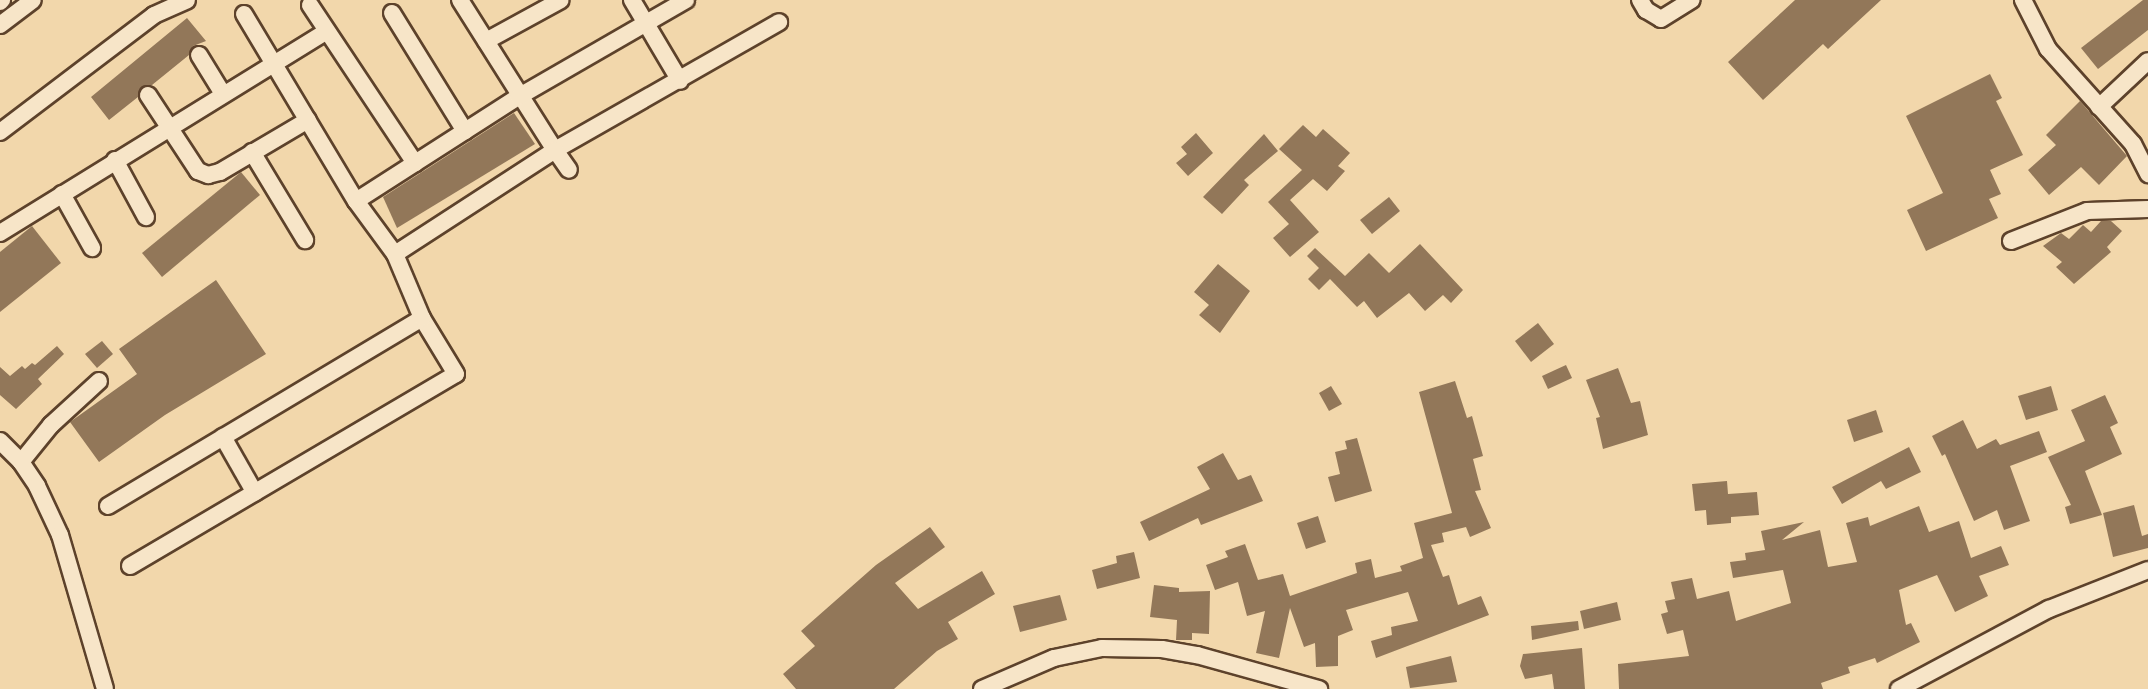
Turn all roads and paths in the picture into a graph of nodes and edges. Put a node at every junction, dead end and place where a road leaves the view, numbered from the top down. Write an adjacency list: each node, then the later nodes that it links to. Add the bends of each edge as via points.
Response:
1 (33, 0): 16 (street)
2 (187, 0): 30 (street, via 154,15)
3 (460, 0): 18 (street)
4 (561, 0): 11 (street)
5 (632, 0): 15 (street)
6 (686, 0): 15 (street)
7 (1640, 0): 8 (street, via 1646,10 1661,19)
8 (1692, 0)
9 (2023, 0): 26 (street, via 2048,49)
10 (310, 5): 17 (street)
11 (537, 6): 18 (street)
12 (392, 13): 29 (street)
13 (244, 15): 21 (street)
14 (779, 22): 22 (street)
15 (648, 23): 22 (street); 25 (street)
16 (0, 25)
17 (327, 31): 21 (street); 34 (street)
18 (486, 41): 25 (street)
19 (199, 55): 23 (street)
20 (2148, 61): 26 (street)
21 (274, 63): 23 (street); 27 (street)
22 (680, 81): 31 (street)
23 (223, 94): 28 (street)
24 (148, 95): 28 (street)
25 (518, 97): 29 (street); 31 (street)
26 (2099, 108): 36 (street, via 2133,144)
27 (308, 120): 32 (street); 38 (street)
28 (168, 127): 32 (street, via 198,171 208,175); 33 (street)
29 (465, 131): 34 (street)
30 (0, 132)
31 (555, 150): 35 (street); 45 (street)
32 (252, 152): 42 (street)
33 (115, 160): 37 (street); 40 (street)
34 (415, 164): 38 (street)
35 (569, 170)
36 (2148, 174)
37 (62, 194): 41 (street); 44 (street)
38 (356, 201): 45 (street)
39 (2148, 208): 43 (street, via 2087,211)
40 (146, 217)
41 (0, 233)
42 (305, 240)
43 (2011, 241)
44 (92, 248)
45 (394, 254): 46 (street)
46 (422, 318): 48 (street); 51 (street, via 456,374)
47 (99, 381): 50 (street, via 51,425)
48 (223, 437): 51 (street); 52 (street)
49 (0, 441): 50 (street)
50 (21, 462): 55 (street, via 60,535)
51 (255, 493): 53 (street)
52 (108, 506)
53 (130, 566)
54 (2148, 570): 58 (street, via 2049,609)
55 (105, 689)
56 (982, 689): 57 (street, via 1054,658 1101,648 1162,649 1197,655)
57 (1318, 689)
58 (1899, 689)

